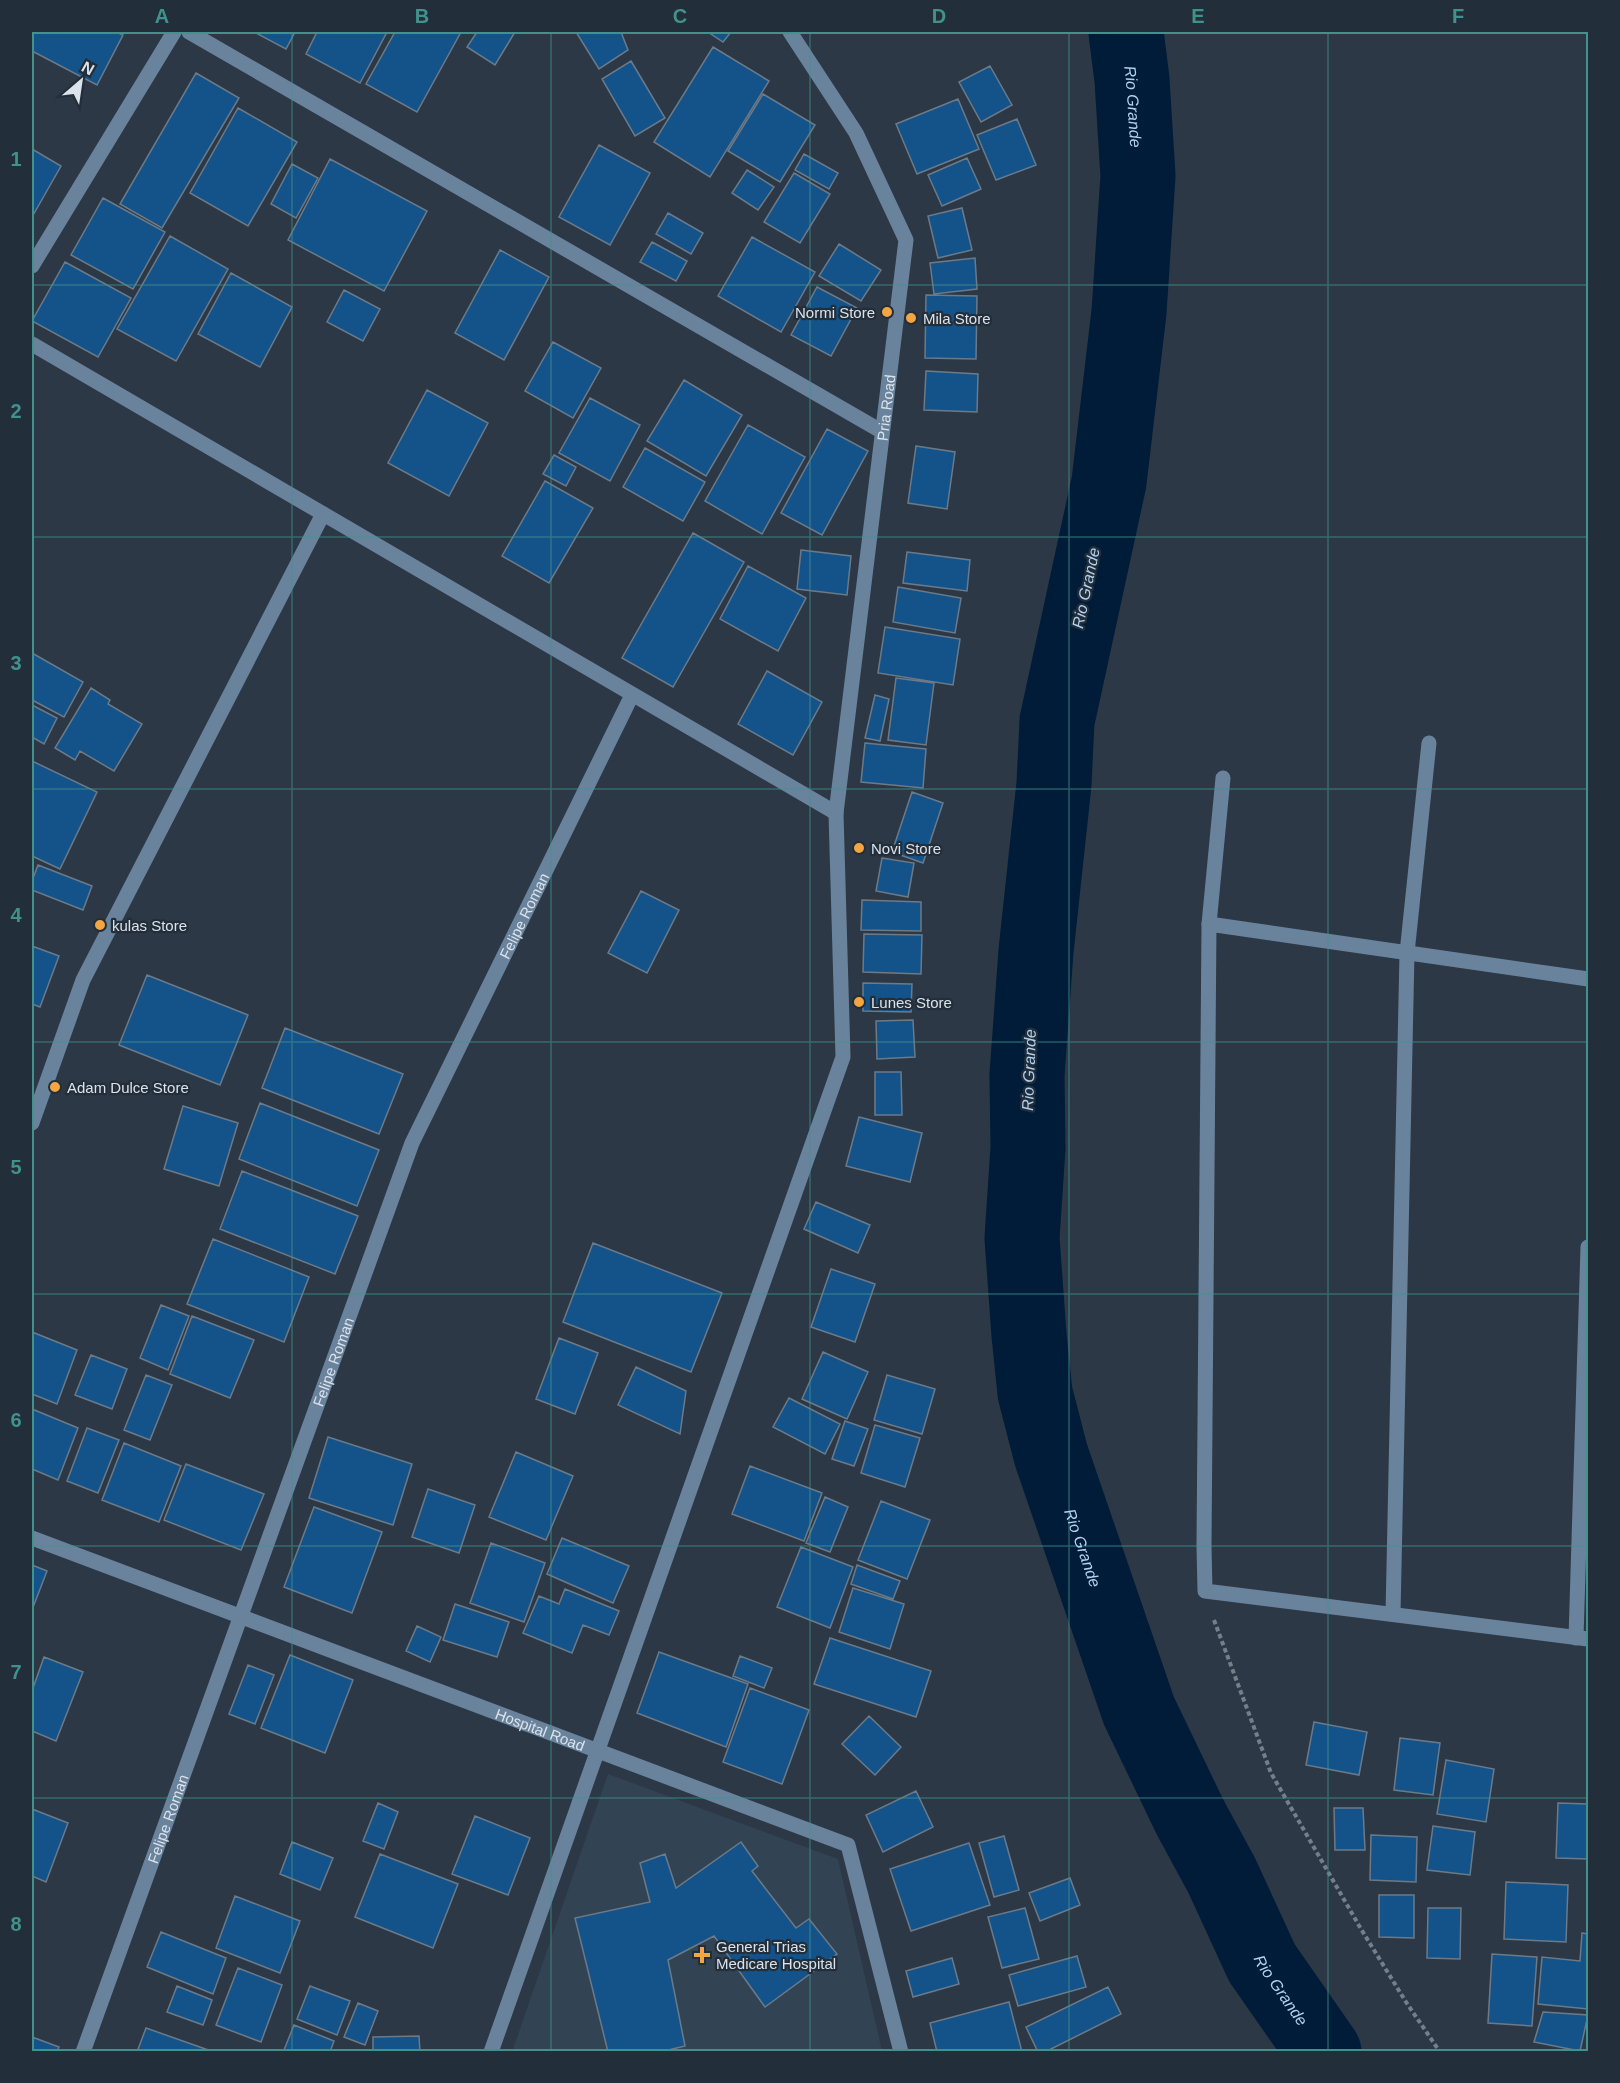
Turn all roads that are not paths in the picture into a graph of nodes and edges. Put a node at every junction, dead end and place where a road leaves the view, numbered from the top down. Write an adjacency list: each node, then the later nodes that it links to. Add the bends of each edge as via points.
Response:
1 (174, 32): 4 (street)
2 (189, 32): 6 (street)
3 (790, 32): 6 (street, Pria Road, via 856,133 906,240)
4 (32, 266)
5 (32, 344): 7 (street)
6 (881, 430): 11 (street, Pria Road)
7 (323, 514): 8 (street); 15 (street, via 83,980)
8 (632, 695): 11 (street); 19 (street, Felipe Roman, via 412,1143)
9 (1430, 743): 13 (street)
10 (1223, 778): 12 (street)
11 (836, 813): 21 (street, Pria Road, via 843,1057)
12 (1209, 924): 13 (street); 18 (street, via 1205,1591)
13 (1407, 953): 14 (street); 18 (street)
14 (1588, 979)
15 (32, 1123)
16 (1588, 1247): 20 (street)
17 (32, 1538): 19 (street, Hospital Road)
18 (1393, 1614): 20 (street)
19 (239, 1616): 21 (street, Hospital Road); 22 (street, Felipe Roman)
20 (1582, 1638)
21 (597, 1750): 23 (street, Pria Road); 24 (street, Hospital Road, via 848,1845)
22 (83, 2052)
23 (491, 2052)
24 (901, 2052)

